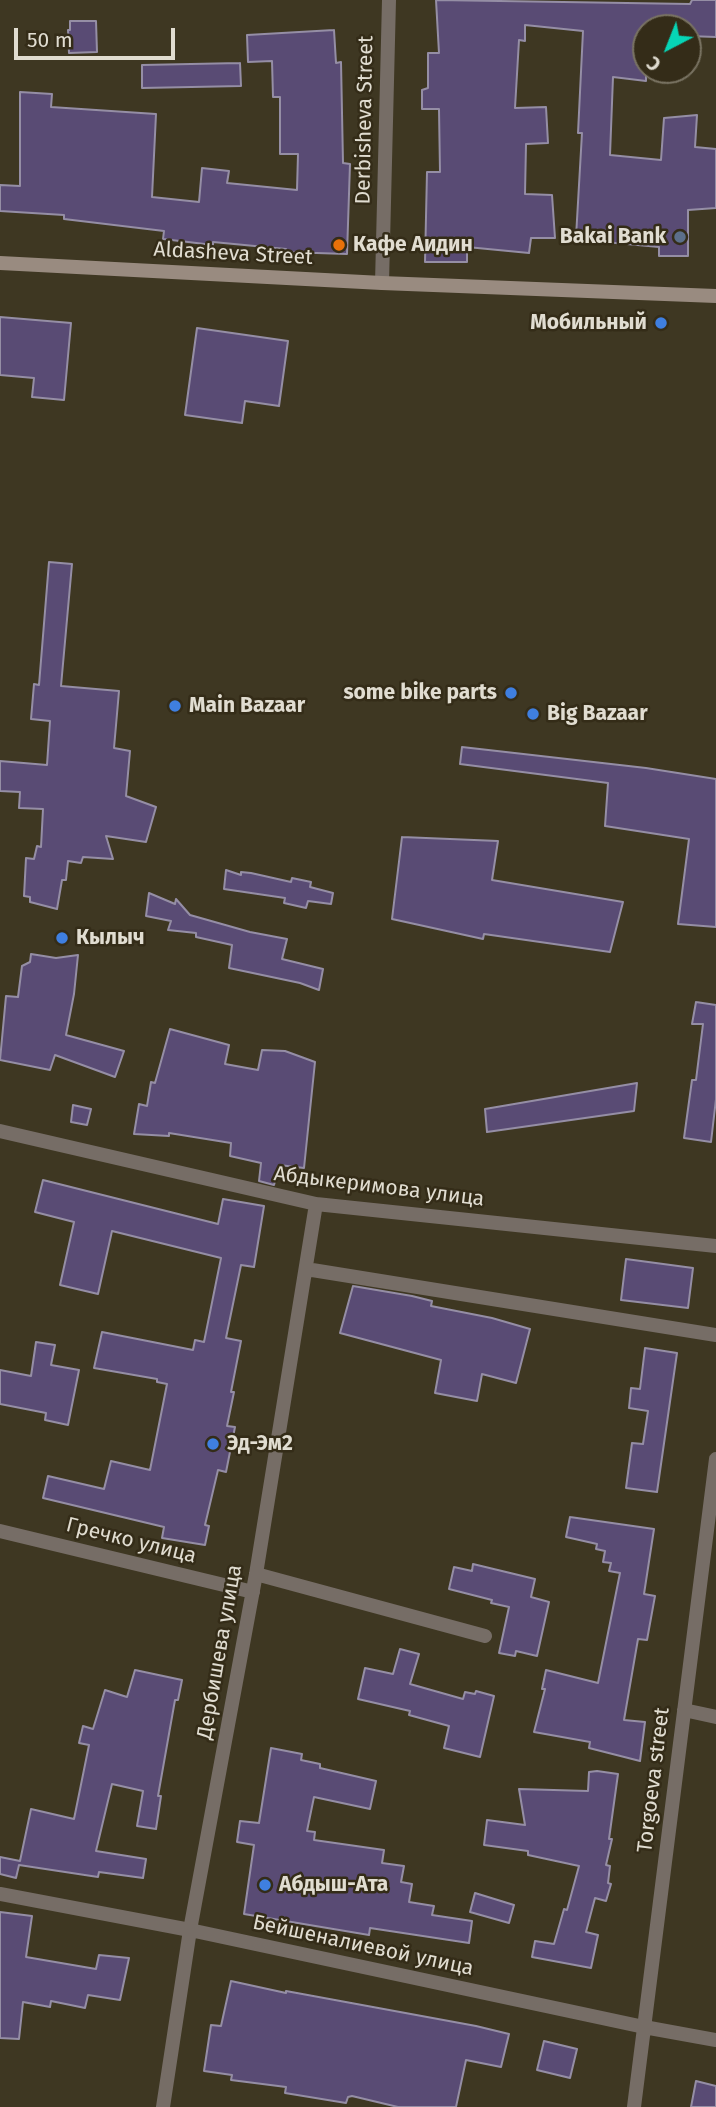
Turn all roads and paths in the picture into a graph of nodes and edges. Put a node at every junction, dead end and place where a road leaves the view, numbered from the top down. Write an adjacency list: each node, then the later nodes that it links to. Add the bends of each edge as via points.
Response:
1 (388, 0): 3 (street, Derbisheva Street)
2 (0, 263): 3 (street, Aldasheva Street)
3 (382, 283): 4 (street, Aldasheva Street)
4 (716, 296)
5 (0, 1131): 6 (street, Абдыкеримова улица)
6 (316, 1204): 7 (street, Абдыкеримова улица); 8 (street, Дербишева улица)
7 (716, 1246)
8 (306, 1269): 9 (street); 12 (street, Дербишева улица)
9 (716, 1335)
10 (716, 1459): 15 (street, Torgoeva street)
11 (0, 1531): 13 (street, Гречко улица)
12 (256, 1574): 13 (street, Дербишева улица); 14 (street)
13 (253, 1592): 18 (street, Дербишева улица)
14 (485, 1636)
15 (684, 1710): 16 (street); 19 (street, Torgoeva street)
16 (716, 1717)
17 (0, 1894): 18 (street, Бейшеналиевой улица)
18 (190, 1930): 19 (street, Бейшеналиевой улица); 21 (street, Дербишева улица)
19 (644, 2027): 20 (street, Бейшеналиевой улица); 22 (street, Torgoeva street)
20 (716, 2040)
21 (163, 2107)
22 (634, 2107)

